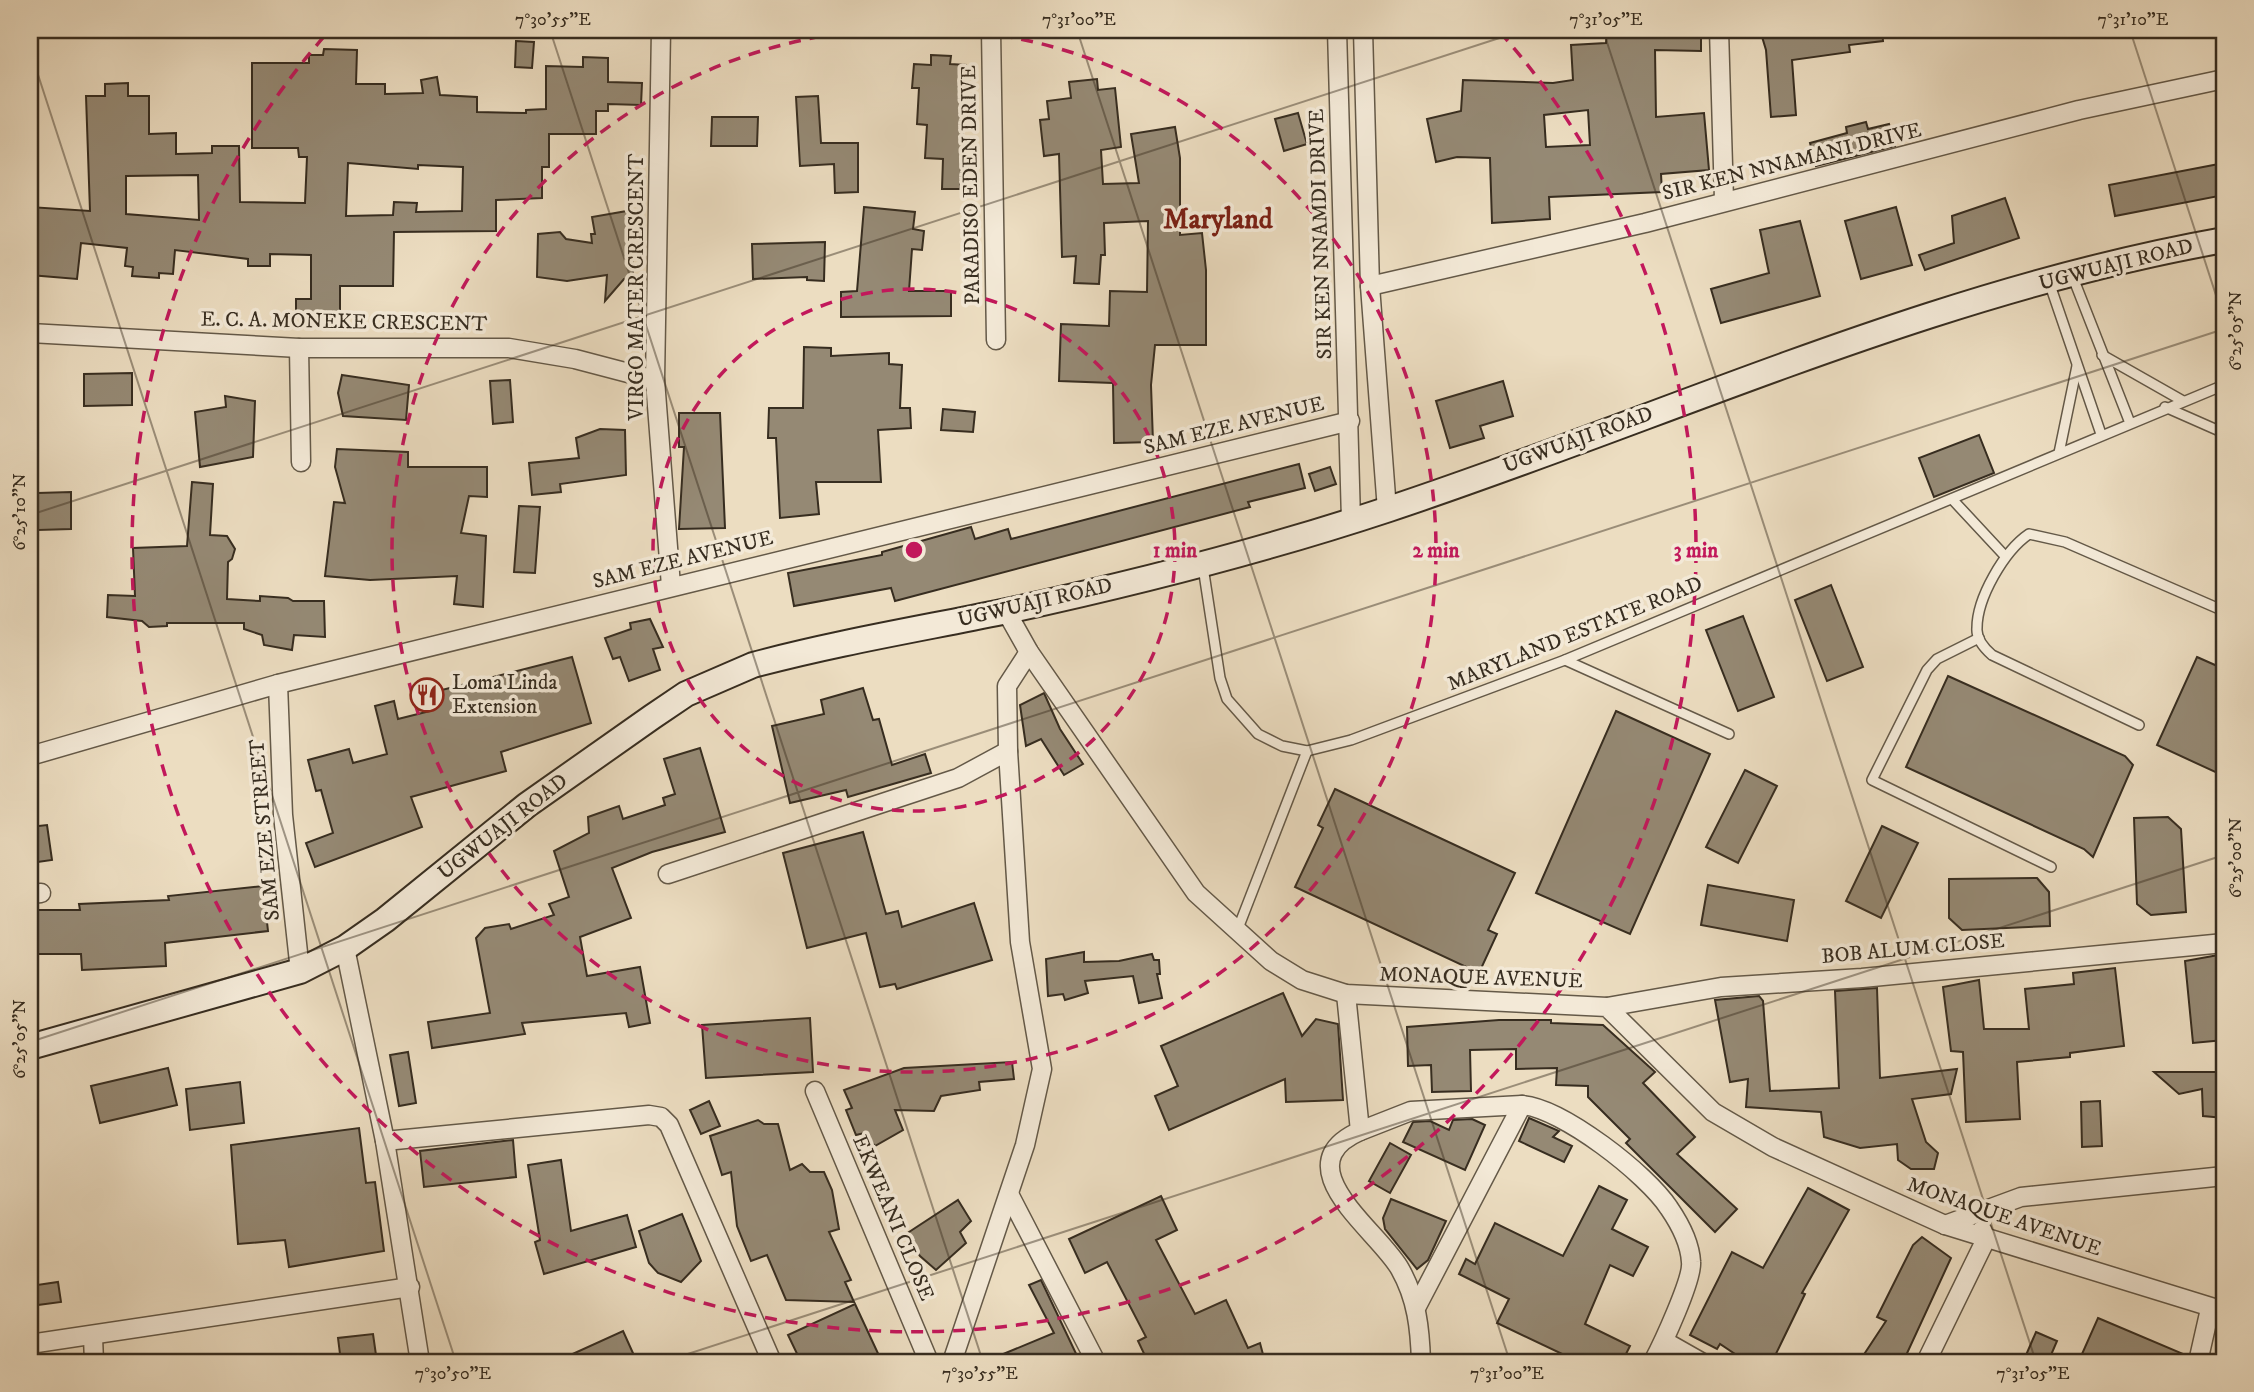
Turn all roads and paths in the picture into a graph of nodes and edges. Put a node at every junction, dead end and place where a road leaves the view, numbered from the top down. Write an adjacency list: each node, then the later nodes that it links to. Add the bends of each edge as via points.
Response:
1 (661, 30): 16 (street, VIRGO MATER CRESCENT)
2 (991, 30): 12 (street, PARADISO EDEN DRIVE)
3 (1337, 30): 20 (street, SIR KEN NNAMDI DRIVE)
4 (1363, 30): 10 (street)
5 (1719, 30): 7 (street)
6 (2224, 79): 7 (street, SIR KEN NNAMANI DRIVE, via 2078,110)
7 (1724, 200): 10 (street, SIR KEN NNAMANI DRIVE, via 1645,223)
8 (2224, 240): 9 (main road, UGWUAJI ROAD)
9 (2060, 277): 14 (lane); 15 (lane); 27 (main road, UGWUAJI ROAD, via 1732,384)
10 (1370, 286): 27 (street)
11 (30, 333): 13 (street, E. C. A. MONEKE CRESCENT)
12 (996, 340)
13 (299, 348): 16 (street, E. C. A. MONEKE CRESCENT, via 509,348); 25 (street)
14 (2102, 355): 18 (lane); 21 (lane)
15 (2077, 364): 23 (lane); 24 (lane)
16 (655, 380): 31 (street, VIRGO MATER CRESCENT)
17 (2224, 385): 18 (lane, MARYLAND ESTATE ROAD)
18 (2183, 401): 19 (lane, MARYLAND ESTATE ROAD)
19 (2165, 407): 21 (lane, MARYLAND ESTATE ROAD); 22 (lane)
20 (1350, 421): 28 (street, SIR KEN NNAMDI DRIVE); 31 (street, SAM EZE AVENUE)
21 (2130, 423): 23 (lane, MARYLAND ESTATE ROAD)
22 (2224, 433)
23 (2101, 434): 24 (lane, MARYLAND ESTATE ROAD)
24 (2059, 453): 26 (lane, MARYLAND ESTATE ROAD)
25 (301, 462)
26 (1952, 499): 29 (lane); 36 (lane, MARYLAND ESTATE ROAD)
27 (1387, 510): 28 (main road, UGWUAJI ROAD)
28 (1351, 520): 30 (main road, UGWUAJI ROAD)
29 (2005, 556): 33 (lane, via 2029,534 2065,542); 34 (lane, via 1977,625)
30 (1203, 566): 32 (main road, UGWUAJI ROAD); 41 (lane, MARYLAND ESTATE ROAD, via 1227,699 1258,734)
31 (671, 586): 37 (street, SAM EZE AVENUE)
32 (1006, 611): 35 (street, MONAQUE AVENUE); 47 (main road, UGWUAJI ROAD, via 753,665 685,694 527,805)
33 (2224, 611)
34 (1979, 638): 38 (lane, via 1992,655); 43 (lane, via 1937,659 1927,670 1872,780)
35 (1029, 652): 40 (street, via 1007,686); 45 (street, MONAQUE AVENUE, via 1196,893)
36 (1564, 660): 39 (lane); 41 (lane, MARYLAND ESTATE ROAD, via 1351,740)
37 (278, 684): 42 (street, SAM EZE AVENUE); 48 (street, SAM EZE STREET, via 282,815)
38 (2139, 725)
39 (1728, 734)
40 (1008, 751): 44 (street, via 958,778); 57 (street, via 1020,942 1042,1069 1037,1102)
41 (1307, 751): 45 (lane)
42 (30, 756)
43 (2051, 867)
44 (668, 874)
45 (1236, 932): 49 (street, MONAQUE AVENUE, via 1302,980)
46 (2224, 943): 50 (street, BOB ALUM CLOSE, via 1721,987)
47 (345, 948): 48 (main road, UGWUAJI ROAD); 55 (street)
48 (300, 971): 51 (main road, UGWUAJI ROAD)
49 (1346, 994): 50 (street, MONAQUE AVENUE); 54 (street)
50 (1607, 1007): 59 (street, MONAQUE AVENUE, via 1723,1119 1842,1180)
51 (30, 1047)
52 (815, 1091): 70 (street, EKWEANI CLOSE)
53 (1522, 1105): 54 (street, via 1411,1111); 62 (street); 65 (street, via 1540,1107 1596,1142 1668,1206 1687,1241 1692,1265)
54 (1360, 1131): 62 (street, via 1337,1145 1329,1163 1331,1173 1357,1221 1393,1256)
55 (385, 1142): 61 (street); 69 (street, via 661,1117 669,1125)
56 (2224, 1176): 58 (street, via 2021,1197)
57 (1009, 1194): 71 (street); 72 (street)
58 (1976, 1214): 59 (street); 60 (street)
59 (1945, 1225): 60 (street, MONAQUE AVENUE)
60 (1986, 1239): 63 (street, MONAQUE AVENUE); 76 (street)
61 (410, 1287): 64 (street); 68 (street)
62 (1417, 1306): 73 (street)
63 (2217, 1310): 77 (street)
64 (93, 1337): 66 (street); 67 (street)
65 (1664, 1341): 74 (street); 75 (street)
66 (30, 1345)
67 (94, 1362)
68 (420, 1362)
69 (772, 1362)
70 (929, 1362)
71 (951, 1362)
72 (1096, 1362)
73 (1422, 1362)
74 (1653, 1362)
75 (1701, 1362)
76 (1926, 1362)
77 (2198, 1362)

